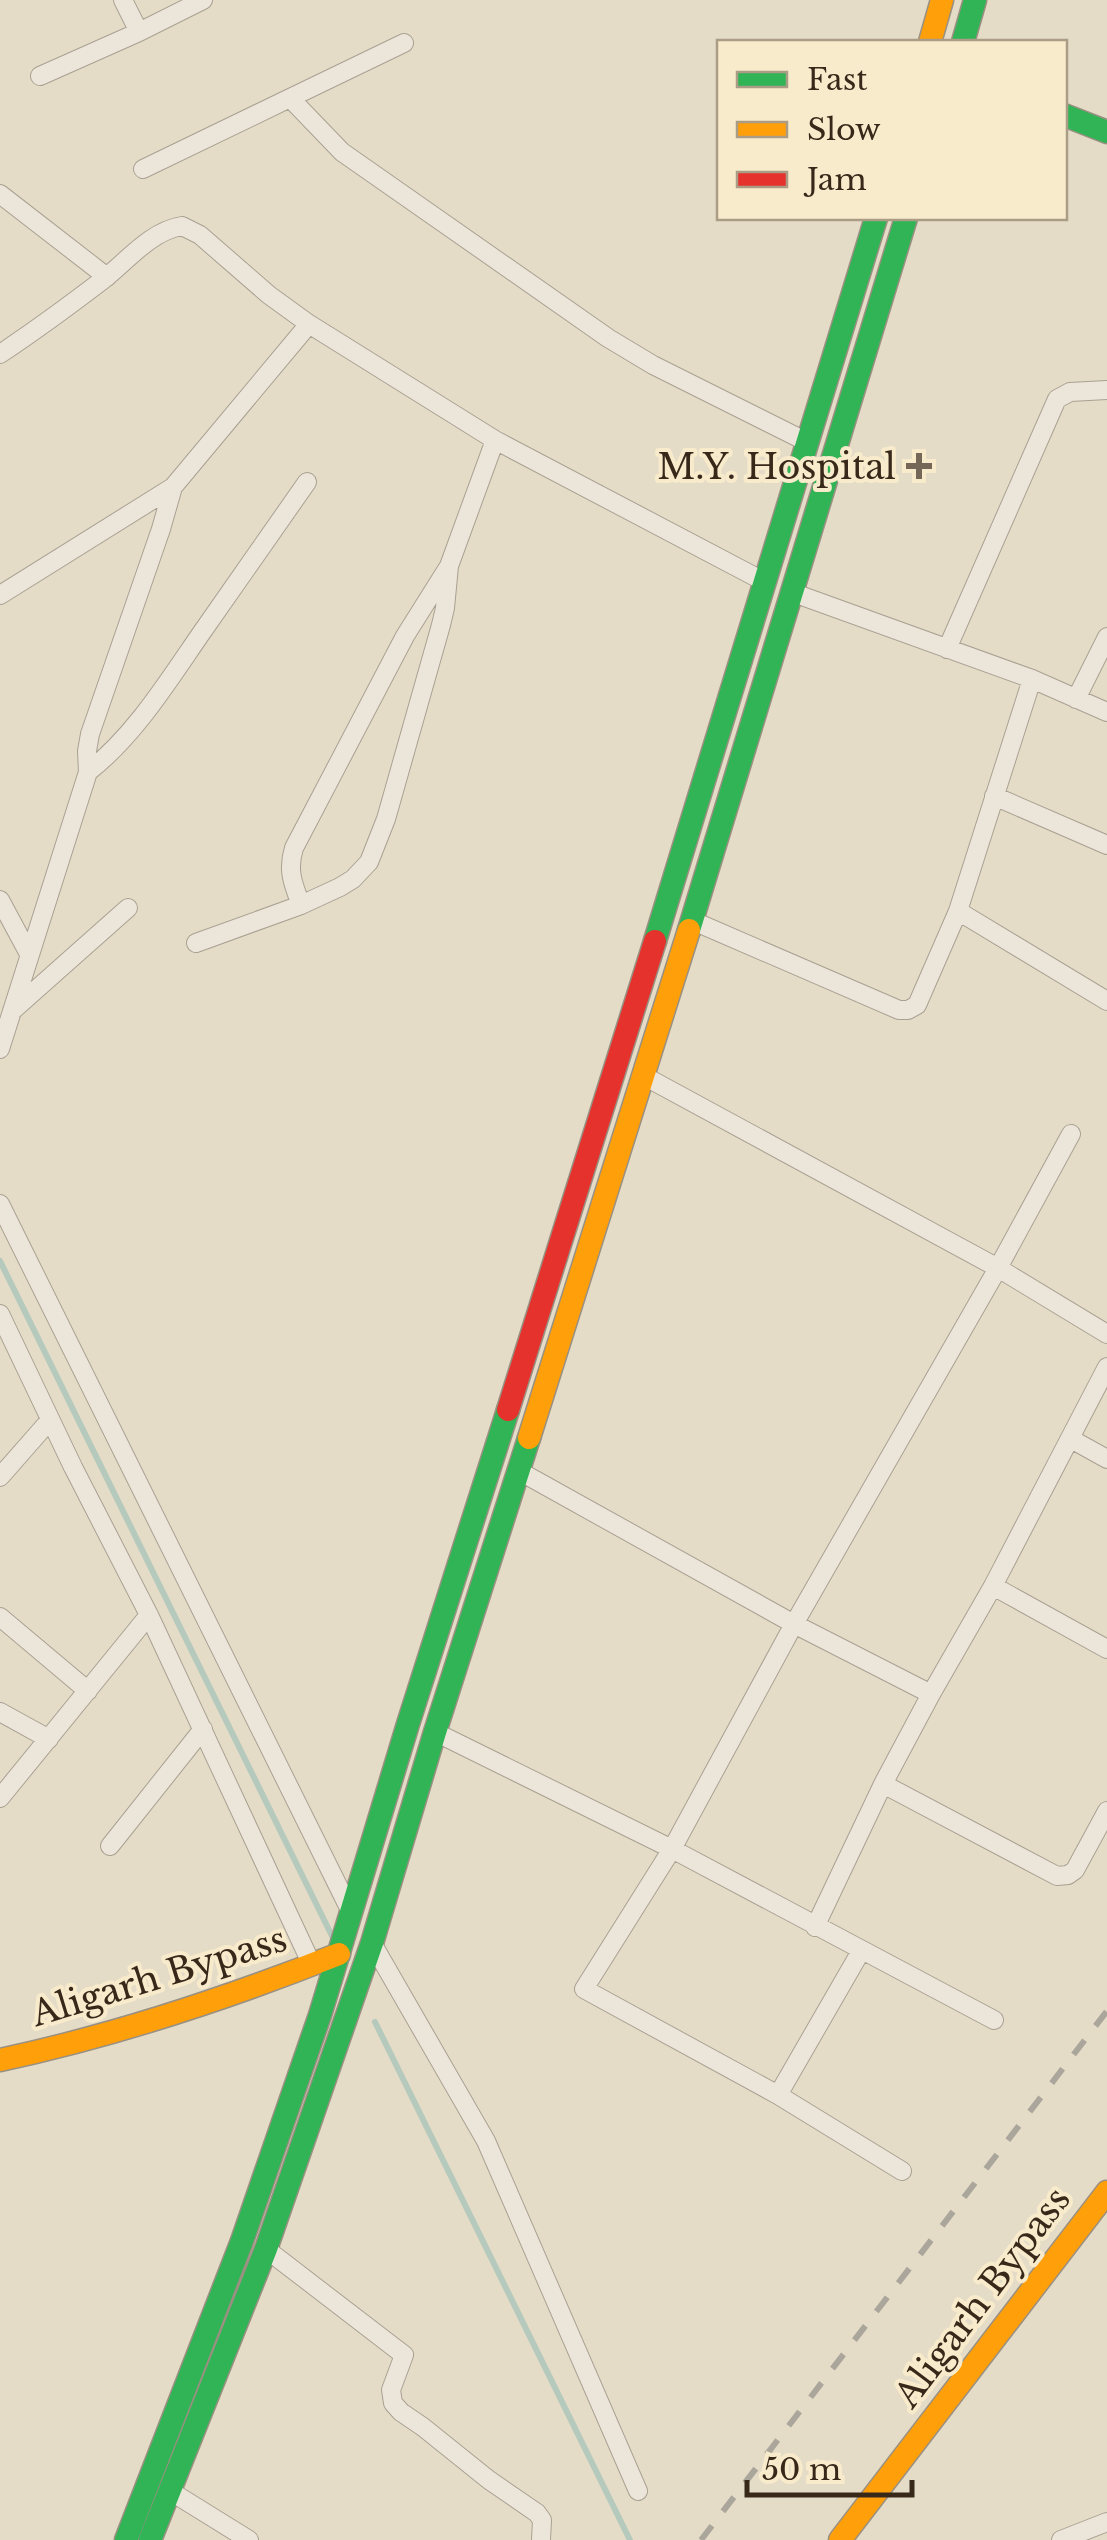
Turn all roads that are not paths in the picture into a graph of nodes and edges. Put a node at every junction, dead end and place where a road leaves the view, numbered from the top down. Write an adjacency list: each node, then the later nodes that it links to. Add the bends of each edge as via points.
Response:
1 (123, 0): 5 (street)
2 (203, 0): 5 (street)
3 (942, 0): 6 (main road)
4 (975, 0): 7 (main road)
5 (139, 32): 9 (street)
6 (931, 40)
7 (963, 40)
8 (404, 42): 10 (street)
9 (40, 76)
10 (290, 98): 15 (street); 24 (street, via 342,152 608,338)
11 (1067, 116): 12 (main road)
12 (1107, 132)
13 (1067, 139): 14 (main road)
14 (1107, 152)
15 (143, 169)
16 (0, 194): 19 (street)
17 (875, 220): 24 (main road)
18 (905, 220): 29 (main road)
19 (107, 277): 20 (street, via 159,234 182,226); 21 (street)
20 (309, 324): 23 (street); 26 (street)
21 (0, 354)
22 (1107, 390): 32 (street, via 1057,399)
23 (495, 440): 27 (street); 28 (street)
24 (809, 442): 28 (main road)
25 (306, 482): 36 (street, via 191,649 108,756)
26 (173, 487): 30 (street); 36 (street, via 90,734)
27 (448, 566): 40 (street, via 404,636 294,848 290,876); 40 (street, via 445,608 375,850 352,879)
28 (765, 582): 77 (main road)
29 (791, 592): 32 (street); 43 (main road)
30 (0, 595)
31 (1107, 637): 34 (street)
32 (947, 649): 33 (street)
33 (1032, 679): 34 (street); 37 (street)
34 (1076, 700): 35 (street)
35 (1107, 712)
36 (88, 772): 45 (street)
37 (994, 796): 38 (street); 42 (street)
38 (1107, 845)
39 (0, 900): 45 (street)
40 (302, 905): 44 (street)
41 (128, 908): 47 (street)
42 (958, 911): 43 (street, via 917,1005 908,1010); 46 (street)
43 (691, 920): 49 (main road)
44 (196, 943)
45 (29, 954): 47 (street)
46 (1107, 1001)
47 (12, 1012): 48 (street)
48 (0, 1049)
49 (644, 1076): 52 (street); 59 (main road)
50 (1071, 1134): 52 (street)
51 (0, 1204): 77 (street)
52 (998, 1268): 54 (street); 64 (street)
53 (0, 1314): 56 (street)
54 (1107, 1334)
55 (1107, 1367): 57 (street)
56 (50, 1420): 60 (street); 62 (street)
57 (1071, 1439): 58 (street); 61 (street)
58 (1107, 1459)
59 (519, 1471): 64 (street); 70 (main road)
60 (0, 1478)
61 (993, 1586): 65 (street); 67 (street)
62 (149, 1615): 66 (street); 69 (street)
63 (0, 1617): 66 (street)
64 (794, 1624): 67 (street); 76 (street)
65 (1107, 1649)
66 (88, 1691): 71 (street)
67 (931, 1694): 72 (street)
68 (0, 1712): 71 (street)
69 (203, 1728): 75 (street); 82 (street)
70 (435, 1732): 76 (street); 79 (main road)
71 (50, 1739): 73 (street)
72 (883, 1784): 74 (street, via 1057,1876 1074,1870); 78 (street)
73 (0, 1798)
74 (1107, 1811)
75 (110, 1846)
76 (672, 1849): 78 (street); 85 (street, via 584,1988)
77 (352, 1914): 80 (main road)
78 (814, 1927): 81 (street)
79 (371, 1947): 80 (main road, Aligarh Bypass); 88 (main road); 90 (street, via 486,2141)
80 (340, 1950): 82 (main road, Aligarh Bypass); 92 (main road, via 242,2241)
81 (861, 1951): 83 (street); 85 (street)
82 (312, 1965): 84 (main road, Aligarh Bypass, via 200,2006)
83 (994, 2020)
84 (0, 2060)
85 (778, 2095): 86 (street)
86 (902, 2172)
87 (1104, 2202): 96 (main road, Aligarh Bypass)
88 (266, 2250): 89 (main road); 95 (street, via 404,2355 393,2403 537,2513)
89 (170, 2491): 93 (main road); 94 (street)
90 (638, 2491)
91 (1107, 2522): 97 (street)
92 (126, 2540)
93 (150, 2540)
94 (249, 2540)
95 (541, 2540)
96 (840, 2540)
97 (1062, 2540)

